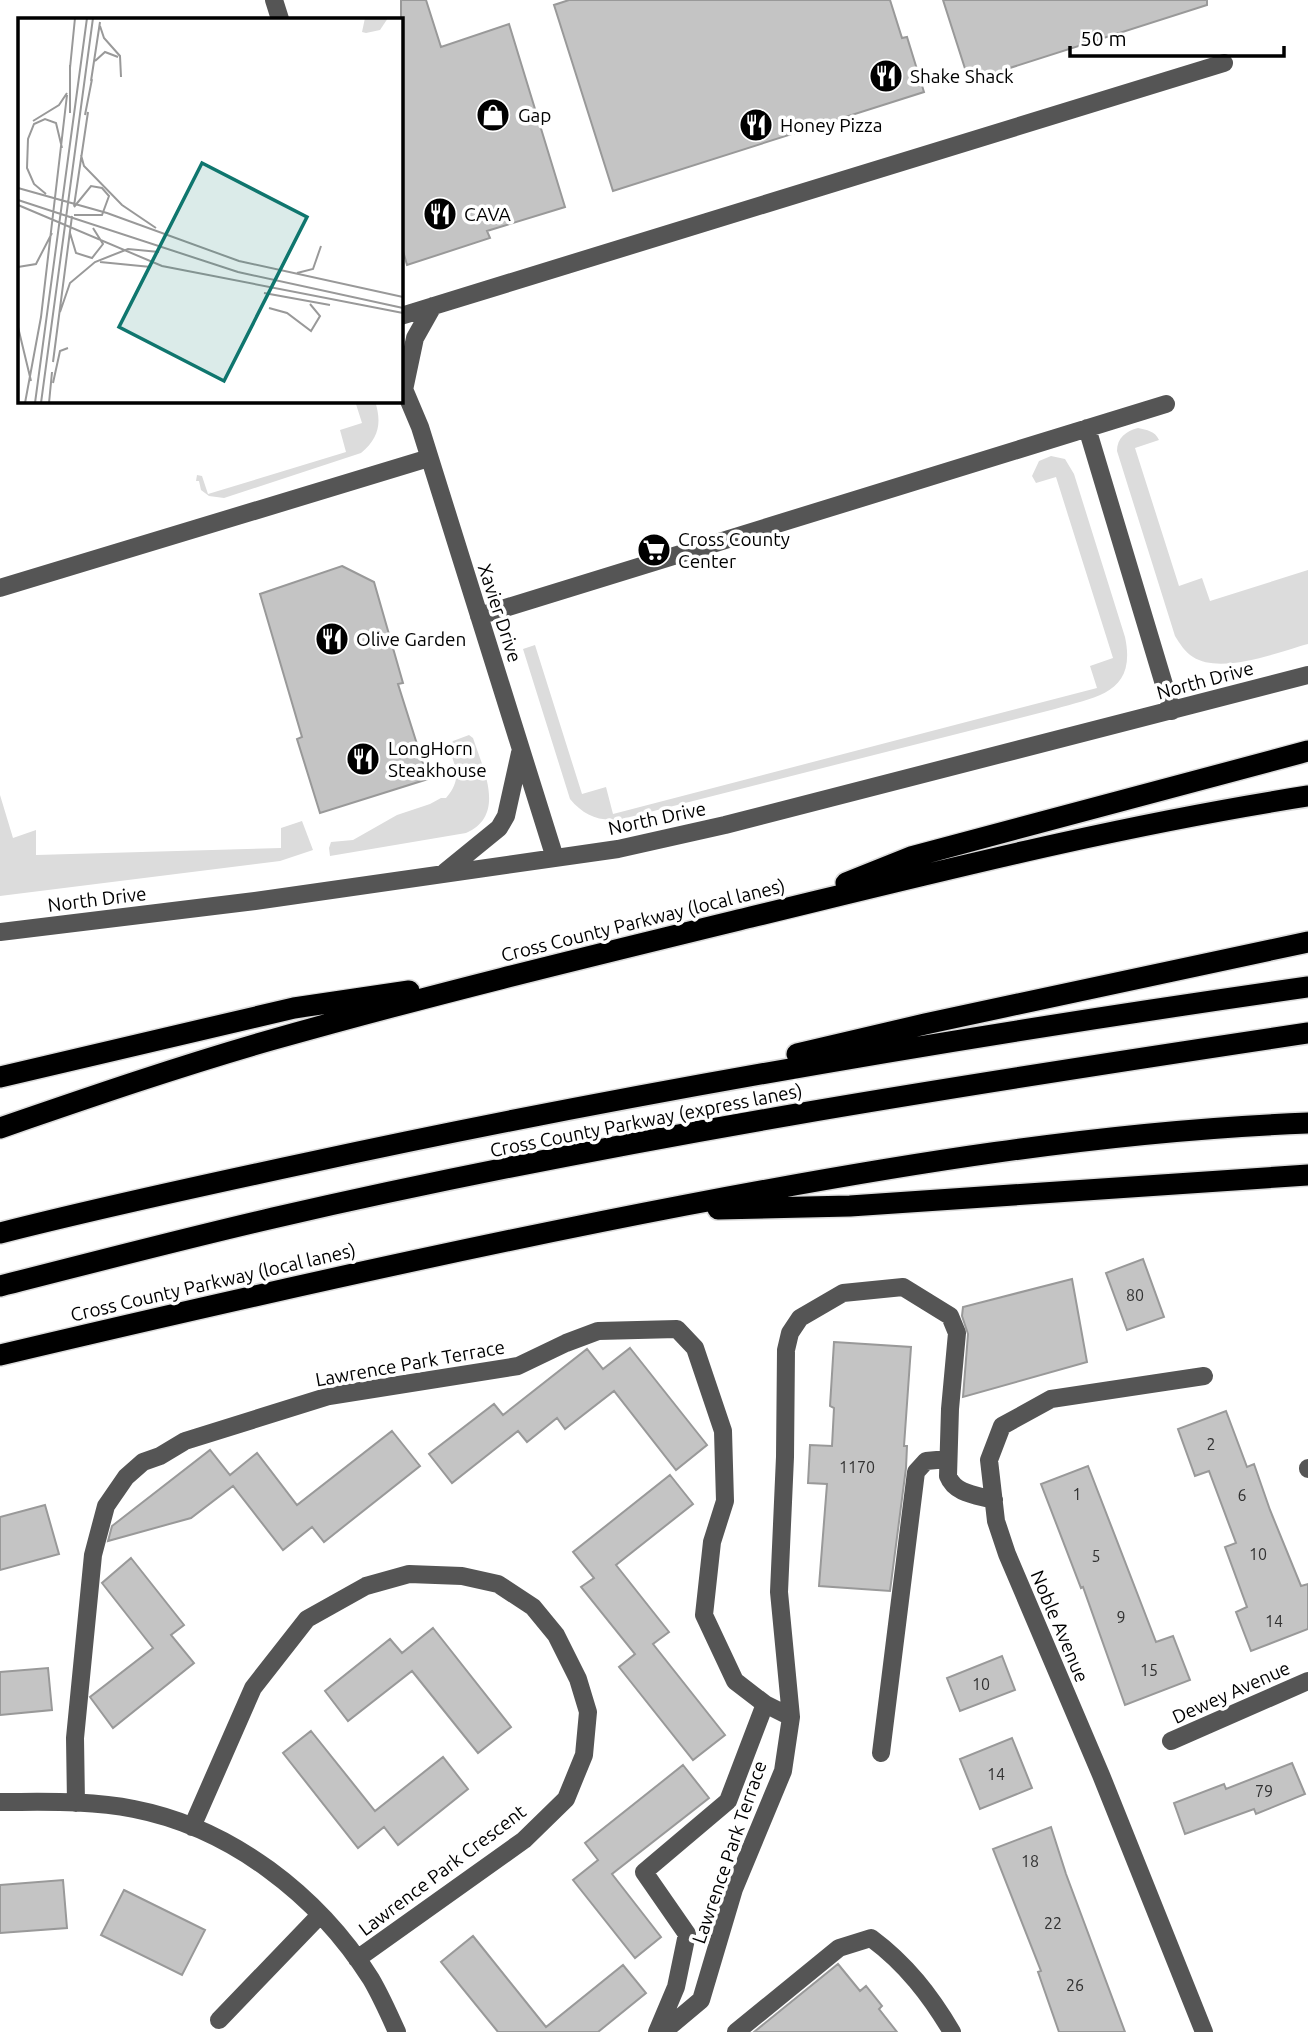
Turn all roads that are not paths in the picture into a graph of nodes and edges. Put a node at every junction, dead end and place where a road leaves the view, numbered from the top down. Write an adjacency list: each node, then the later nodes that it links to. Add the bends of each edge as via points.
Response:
1 (274, 0): 2 (street)
2 (280, 18)
3 (1224, 63): 4 (street)
4 (433, 306): 5 (street); 6 (street, via 415,338)
5 (402, 316)
6 (402, 386): 9 (street, Xavier Drive)
7 (1166, 404): 8 (street)
8 (1087, 428): 11 (street); 13 (street)
9 (429, 458): 10 (street); 11 (street, Xavier Drive)
10 (0, 588)
11 (478, 616): 14 (street, Xavier Drive)
12 (1308, 675): 13 (street, North Drive)
13 (1171, 711): 17 (street, North Drive, via 671,838)
14 (521, 750): 17 (street, Xavier Drive); 18 (street, via 499,828)
15 (1308, 751): 19 (highway, via 911,857)
16 (1308, 796): 19 (highway, Cross County Parkway (local lanes), via 1131,828)
17 (555, 858): 18 (street, North Drive)
18 (443, 874): 20 (street, North Drive)
19 (775, 911): 22 (highway, Cross County Parkway (local lanes))
20 (0, 932)
21 (1308, 942): 26 (highway, via 925,1024)
22 (511, 975): 25 (highway, via 295,1008); 28 (highway, Cross County Parkway (local lanes), via 174,1069)
23 (1308, 987): 26 (highway, Cross County Parkway (express lanes), via 967,1039)
24 (1308, 1033): 32 (highway, Cross County Parkway (express lanes), via 838,1107 530,1164 274,1218)
25 (0, 1077)
26 (568, 1109): 31 (highway, Cross County Parkway (express lanes))
27 (1308, 1123): 30 (highway, Cross County Parkway (local lanes), via 1177,1132 967,1156)
28 (0, 1128)
29 (1308, 1175): 30 (highway, via 850,1206)
30 (660, 1210): 33 (highway, Cross County Parkway (local lanes), via 453,1251)
31 (0, 1233)
32 (0, 1286)
33 (0, 1355)
34 (1204, 1376): 36 (street, Noble Avenue, via 1051,1399 1002,1426 989,1460)
35 (948, 1459): 36 (street, via 951,1484 959,1491); 39 (street, via 957,1333 950,1316 903,1287 843,1293 800,1318 789,1333 786,1350 779,1592); 41 (street, via 926,1461 916,1472)
36 (994, 1500): 52 (street, Noble Avenue, via 1007,1554)
37 (1308, 1681): 40 (street, Dewey Avenue)
38 (765, 1704): 39 (street, Lawrence Park Terrace); 43 (street, Lawrence Park Terrace, via 736,1681 704,1615 712,1542 725,1501 723,1431 695,1348 677,1329 598,1331 518,1366 329,1396 185,1441 143,1462 126,1477 106,1506 93,1555 75,1738); 49 (street, via 728,1801 644,1872 687,1934)
39 (791, 1717): 49 (street, Lawrence Park Terrace, via 783,1771 734,1889 701,2000)
40 (1171, 1741)
41 (881, 1753)
42 (0, 1802): 43 (street)
43 (76, 1803): 44 (street, via 133,1809)
44 (192, 1827): 45 (street, via 272,1871); 46 (street, Lawrence Park Crescent, via 253,1688 307,1619 366,1586 409,1574 462,1576 498,1584 533,1607 556,1635 578,1679 587,1712 584,1755 566,1799 524,1840)
45 (320, 1915): 46 (street); 47 (street)
46 (357, 1959): 48 (street)
47 (219, 2020)
48 (397, 2032)
49 (660, 2032)
50 (736, 2032): 51 (street, via 839,1948 872,1938 914,1977)
51 (952, 2032)
52 (1204, 2032)

